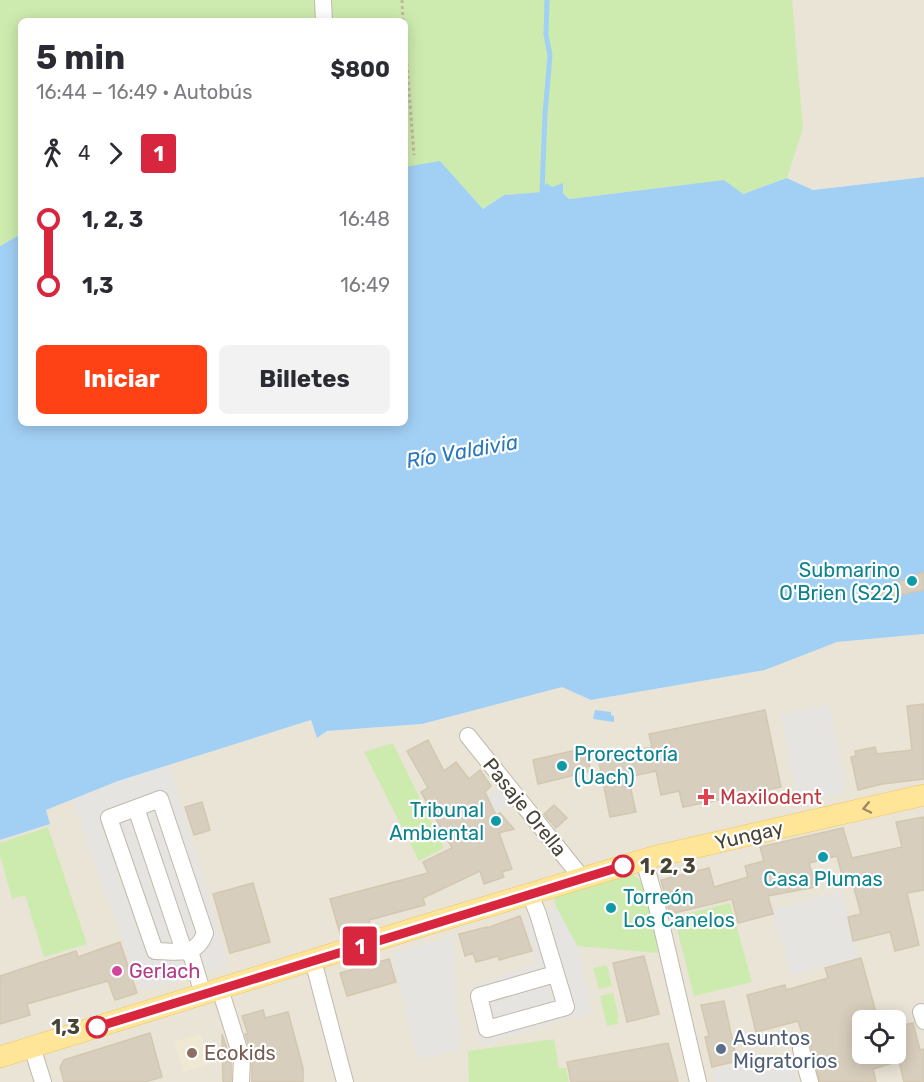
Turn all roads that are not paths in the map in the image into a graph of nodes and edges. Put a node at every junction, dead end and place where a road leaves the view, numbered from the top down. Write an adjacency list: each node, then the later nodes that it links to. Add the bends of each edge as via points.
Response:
1 (323, 0): 2 (street)
2 (324, 18)
3 (468, 736): 7 (street, Pasaje Orella)
4 (924, 795): 6 (main road, Yungay, one-way to 6)
5 (136, 808): 9 (street); 9 (street, via 160,799 205,933 201,943); 9 (street, via 109,818 155,951)
6 (644, 860): 7 (main road, Yungay); 19 (street)
7 (582, 878): 8 (main road, Yungay)
8 (530, 894): 10 (main road, Yungay); 11 (street)
9 (187, 951): 12 (street)
10 (313, 960): 12 (main road, Yungay); 18 (street)
11 (555, 974): 11 (street, via 566,1007 488,1029 479,996)
12 (211, 992): 13 (main road, Yungay); 17 (street, via 242,1059)
13 (32, 1047): 15 (main road, Yungay); 16 (street)
14 (801, 1049): 20 (street)
15 (0, 1057)
16 (43, 1082)
17 (241, 1082)
18 (345, 1082)
19 (698, 1082)
20 (810, 1082)

